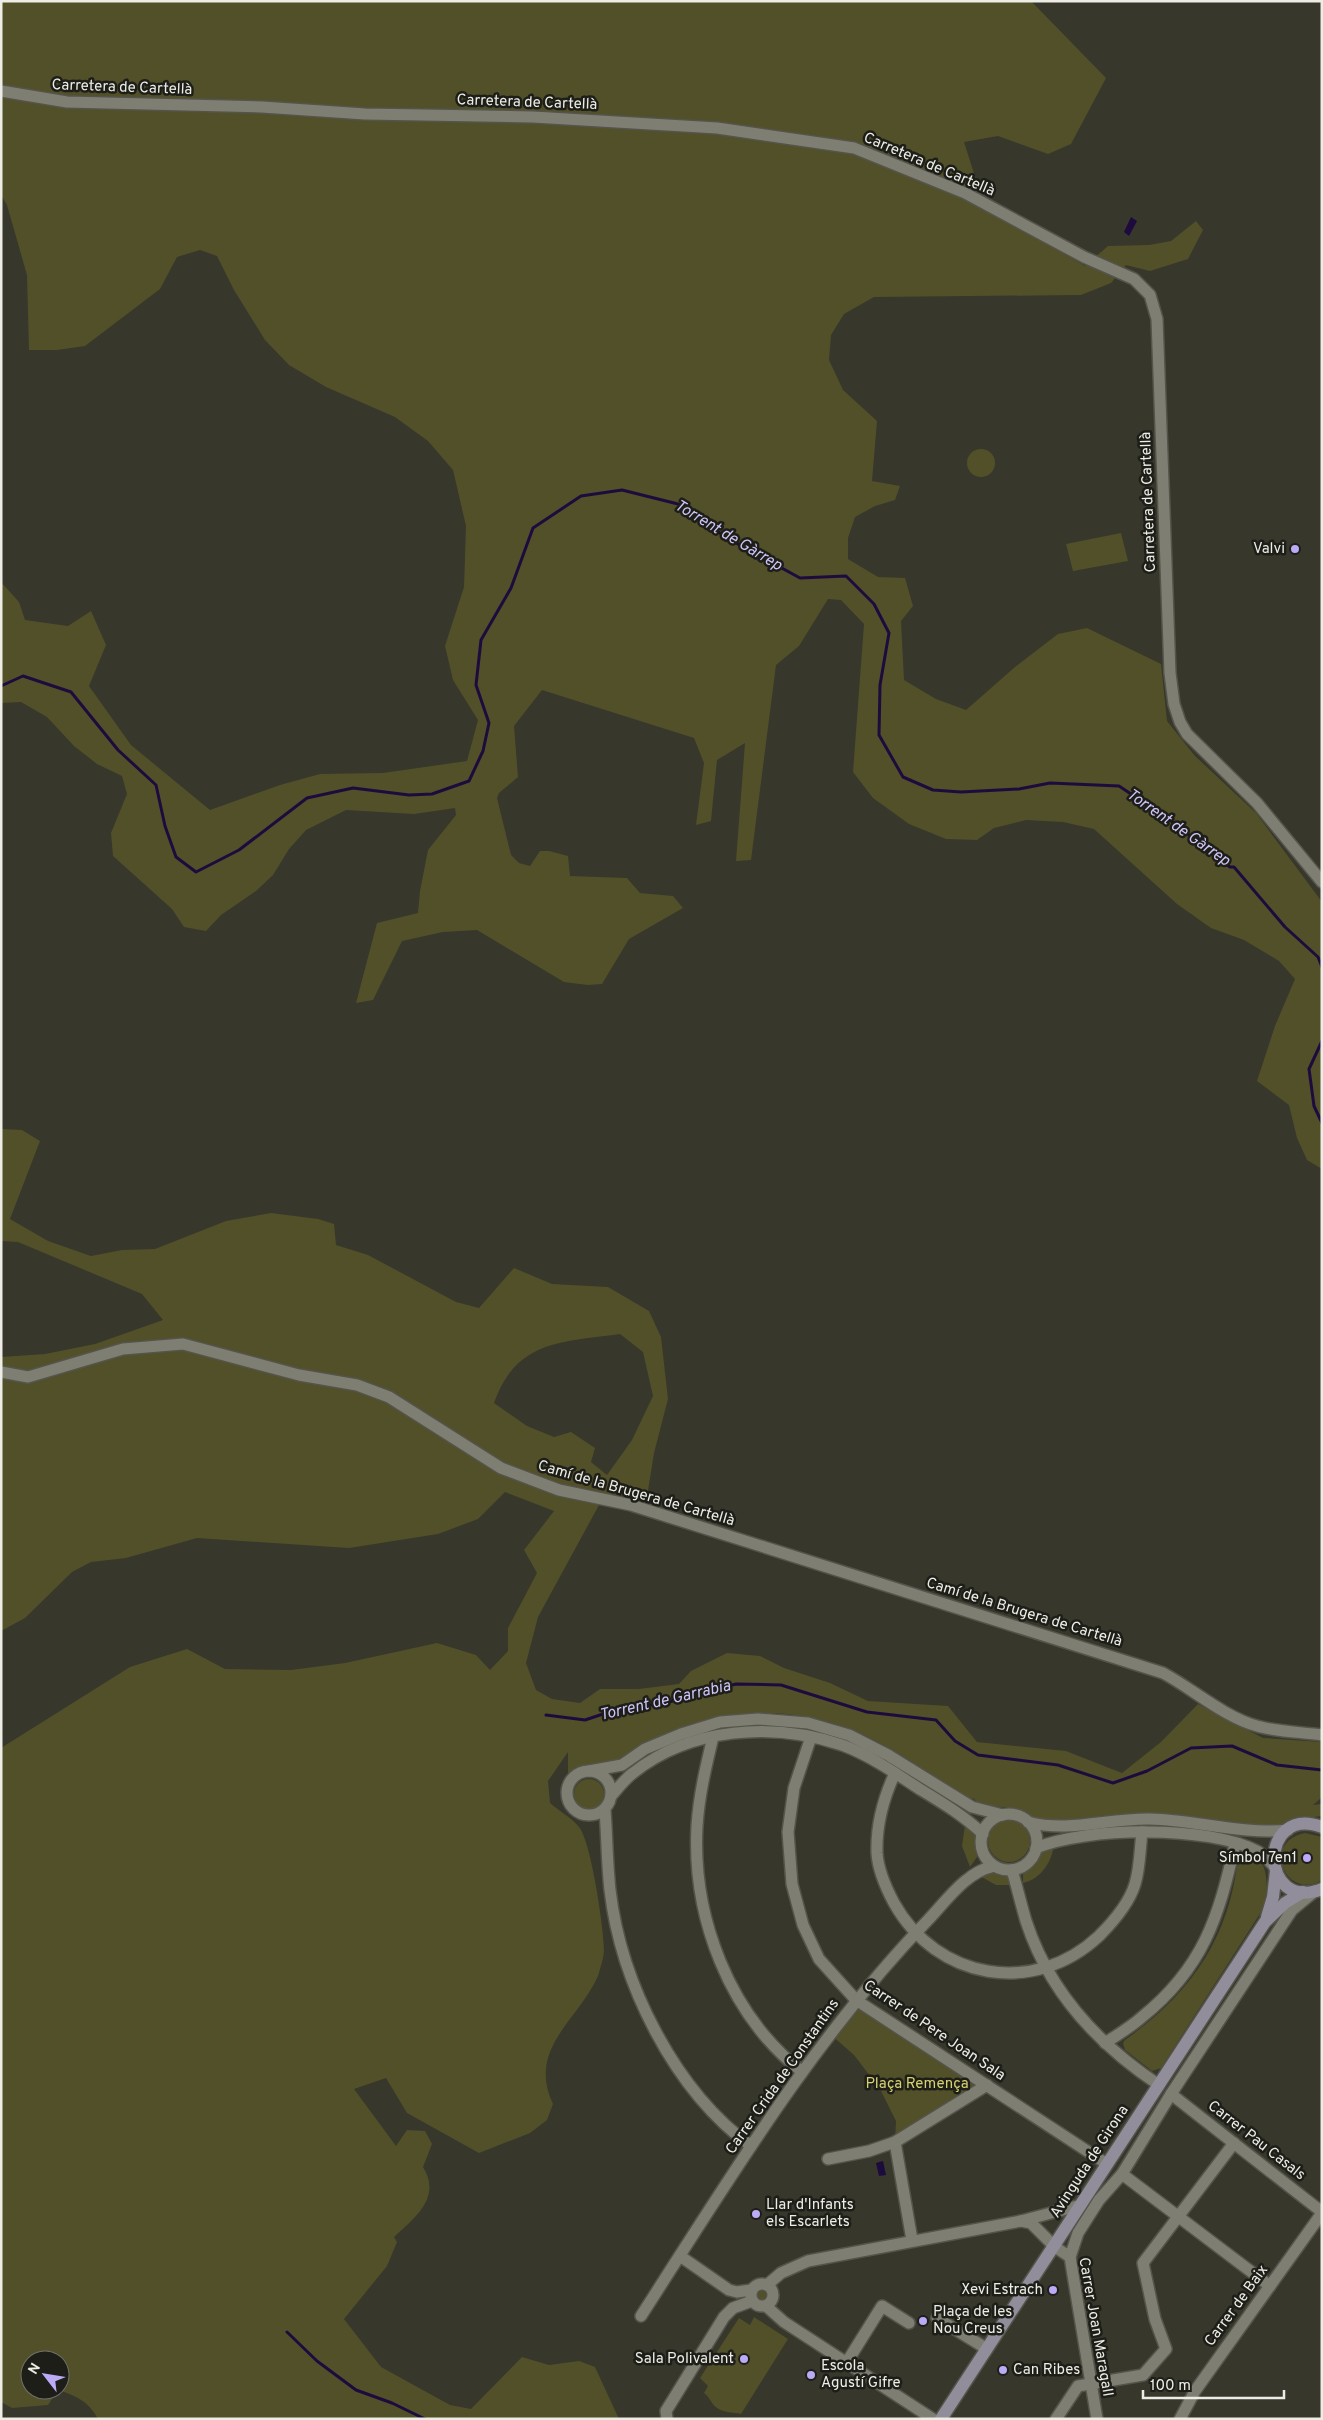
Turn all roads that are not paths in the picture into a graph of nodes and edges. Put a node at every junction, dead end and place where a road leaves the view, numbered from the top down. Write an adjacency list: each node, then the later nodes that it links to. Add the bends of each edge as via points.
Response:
1 (1, 91): 2 (street, Carretera de Cartellà, via 67,102 533,117 717,128 814,141 854,148 901,165 965,193 1084,257 1134,279 1150,294 1157,319 1170,674 1180,722 1187,734 1257,803)
2 (1322, 882)
3 (1, 1372): 4 (street, Camí de la Brugera de Cartellà, via 28,1377 123,1349 183,1344 299,1375 356,1385 388,1397 501,1468 559,1490 631,1506 1163,1672 1228,1714 1257,1726)
4 (1322, 1734)
5 (714, 1737): 6 (street, via 744,1731); 10 (street, via 687,1744 656,1758 632,1773); 34 (street, via 703,1777 697,1825 698,1873 707,1921 721,1963 742,2004 768,2040)
6 (811, 1738): 9 (street, via 843,1746); 32 (street, Carrer de Pere Joan Sala, via 794,1788 788,1832 792,1884 803,1925 819,1959)
7 (622, 1765): 8 (street); 10 (street); 11 (street, via 645,1749 720,1722 758,1719 808,1723 849,1736 888,1755)
8 (589, 1771): 10 (street, via 608,1780); 12 (street, via 576,1775 570,1782 568,1800 580,1814 589,1816)
9 (895, 1773): 19 (street); 30 (street, via 878,1824 877,1855 884,1885)
10 (612, 1793): 12 (street)
11 (972, 1807): 13 (street); 19 (street)
12 (605, 1810): 40 (street, via 610,1890 625,1963 655,2031 697,2094 729,2130)
13 (1003, 1815): 14 (street, via 1016,1815); 19 (street, via 993,1820)
14 (1028, 1822): 16 (street); 22 (street, via 1035,1832)
15 (1318, 1823): 18 (main road)
16 (1060, 1828): 17 (street, via 1150,1819); 22 (street)
17 (1236, 1830): 18 (street); 24 (street, via 1253,1839)
18 (1288, 1830): 24 (main road, via 1275,1845)
19 (984, 1831): 23 (street)
20 (1142, 1832): 21 (street, via 1185,1834); 22 (street, via 1102,1834); 31 (street, via 1135,1885 1114,1921 1086,1948)
21 (1235, 1844): 24 (street, via 1259,1852); 33 (street, via 1215,1919 1192,1964 1181,1980 1142,2018)
22 (1036, 1846): 26 (street, via 1027,1863)
23 (982, 1848): 25 (street); 27 (street, Carrer Crida de Constantins)
24 (1274, 1864): 28 (main road, via 1286,1886); 29 (main road, Avinguda de Girona, via 1271,1906)
25 (994, 1866): 26 (street); 27 (street, Carrer Crida de Constantins)
26 (1012, 1870): 31 (street, via 1027,1923)
27 (972, 1874): 30 (street, Carrer Crida de Constantins)
28 (1313, 1891): 29 (main road, Avinguda de Girona, via 1285,1903); 37 (street, Avinguda de Girona, via 1292,1910)
29 (1265, 1922): 36 (main road, Avinguda de Girona)
30 (915, 1933): 31 (street, via 944,1956 982,1971 1018,1973); 32 (street, Carrer Crida de Constantins)
31 (1047, 1968): 33 (street, via 1075,2012)
32 (856, 2000): 34 (street, Carrer Crida de Constantins); 35 (street, Carrer de Pere Joan Sala)
33 (1105, 2043): 36 (street)
34 (801, 2071): 40 (street, Carrer Crida de Constantins)
35 (987, 2085): 38 (street); 42 (street, Carrer de Pere Joan Sala)
36 (1159, 2085): 42 (main road, Avinguda de Girona)
37 (1171, 2094): 39 (street, Carrer Pau Casals); 43 (street, Avinguda de Girona)
38 (895, 2142): 41 (street); 48 (street)
39 (1234, 2143): 45 (street, Carrer Pau Casals); 46 (street)
40 (751, 2146): 50 (street, Carrer Crida de Constantins)
41 (828, 2160)
42 (1107, 2164): 44 (main road, Avinguda de Girona)
43 (1122, 2174): 46 (street); 51 (street, Avinguda de Girona, via 1099,2200 1078,2233)
44 (1081, 2205): 47 (street); 49 (main road, Avinguda de Girona)
45 (1322, 2213): 53 (street, Carrer de Baix)
46 (1177, 2215): 53 (street); 61 (street, via 1143,2263 1155,2319 1166,2349 1143,2375)
47 (1022, 2221): 48 (street); 49 (street, Carrer Joan Maragall, via 1031,2223)
48 (912, 2240): 52 (street, via 808,2261 781,2273)
49 (1055, 2247): 51 (street, Carrer Joan Maragall); 59 (main road, Avinguda de Girona)
50 (680, 2256): 54 (street, via 729,2290); 56 (street, Carrer Crida de Constantins)
51 (1070, 2257): 61 (street, Carrer Joan Maragall)
52 (767, 2285): 54 (street, via 756,2285); 55 (street, via 773,2296)
53 (1270, 2286): 67 (street, Carrer de Baix, via 1195,2391)
54 (749, 2298): 55 (street, via 757,2306); 62 (street, via 724,2317 666,2411)
55 (766, 2306): 60 (street, via 784,2322)
56 (641, 2316)
57 (937, 2318): 59 (street)
58 (909, 2324): 60 (street, via 882,2306)
59 (987, 2349): 64 (main road, Avinguda de Girona)
60 (847, 2362): 63 (street)
61 (1090, 2384): 65 (street, via 1078,2386); 66 (street, Carrer Joan Maragall)
62 (667, 2419)
63 (933, 2419)
64 (941, 2419)
65 (1056, 2419)
66 (1097, 2419)
67 (1180, 2419)

